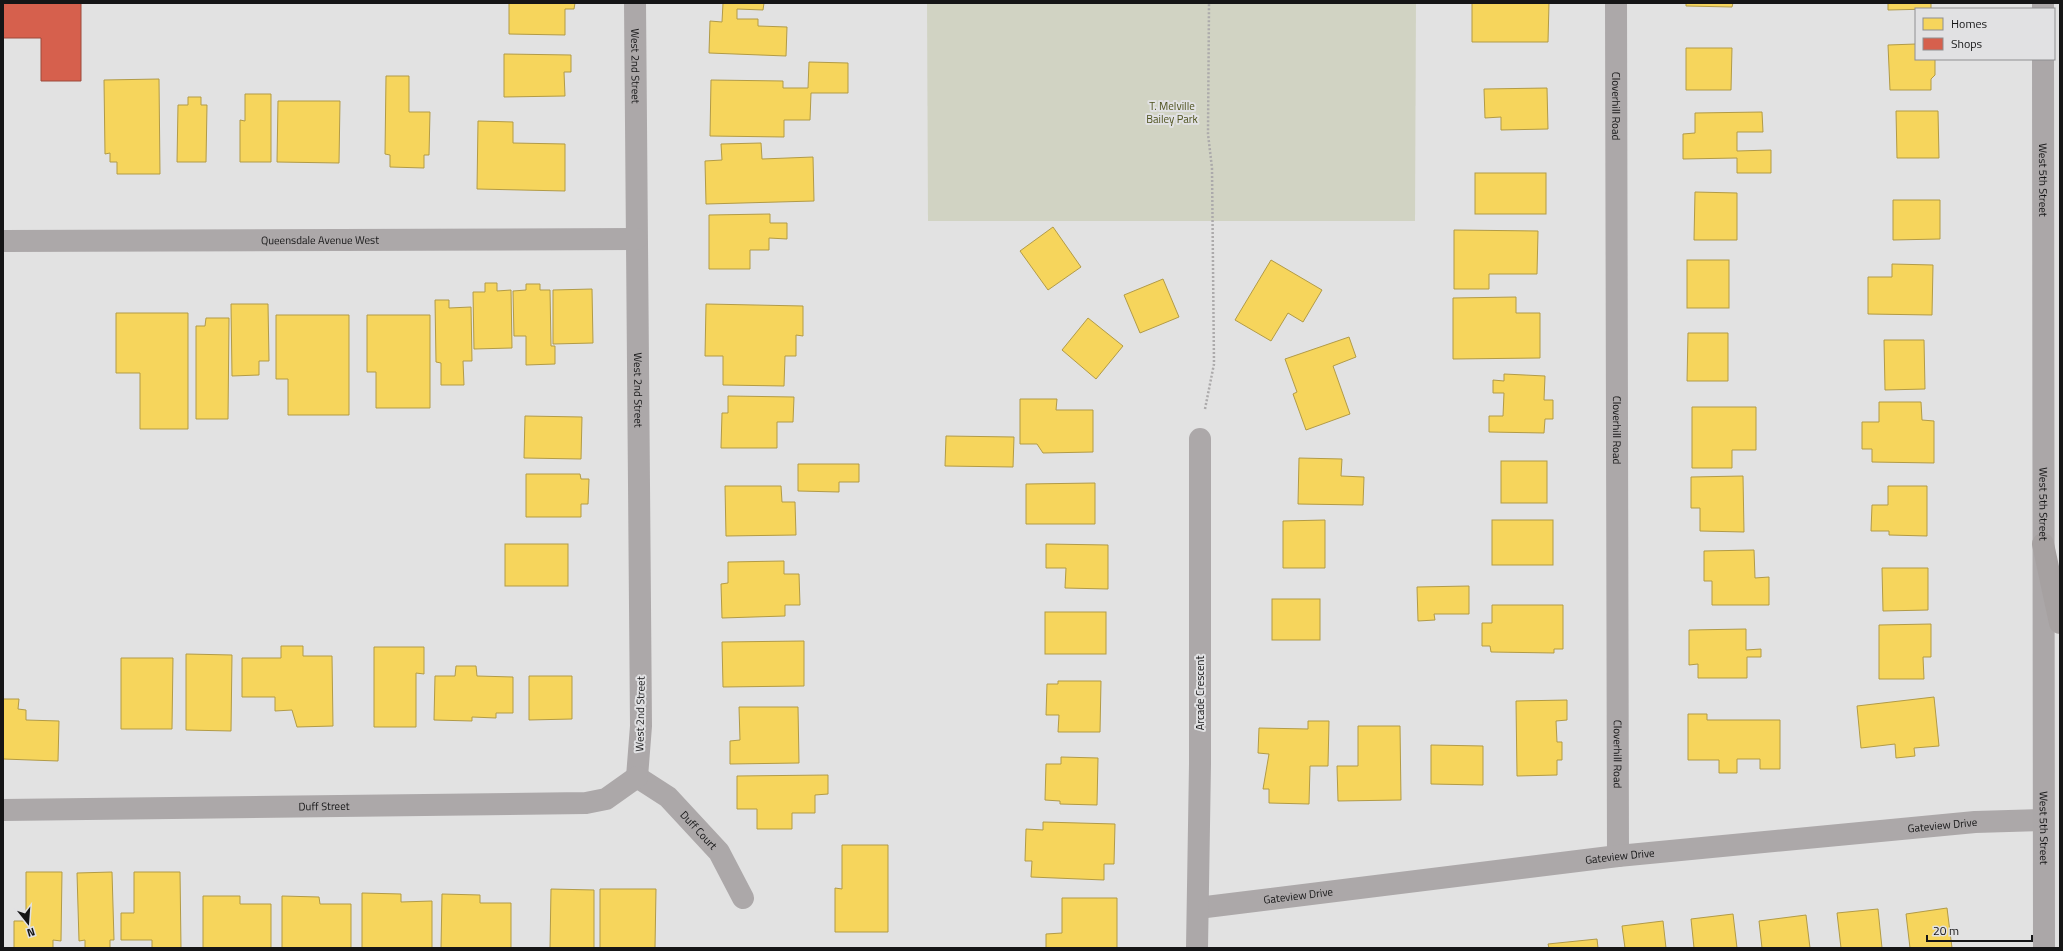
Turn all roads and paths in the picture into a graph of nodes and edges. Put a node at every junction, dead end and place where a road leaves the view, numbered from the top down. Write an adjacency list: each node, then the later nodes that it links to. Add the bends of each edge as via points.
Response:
1 (635, 3): 5 (street, West 2nd Street)
2 (1209, 3): 7 (path, via 1208,134 1212,168 1214,364)
3 (1616, 3): 13 (street, Cloverhill Road)
4 (2043, 60): 8 (main road, West 5th Street)
5 (636, 239): 6 (street, Queensdale Avenue West); 10 (street, West 2nd Street, via 641,726)
6 (3, 241)
7 (1200, 439): 15 (street, Arcade Crescent)
8 (2042, 544): 9 (main road); 12 (main road, West 5th Street)
9 (2060, 623)
10 (637, 777): 11 (street, Duff Street, via 606,799 586,803); 14 (street, Duff Court, via 668,797 719,852)
11 (3, 810)
12 (2043, 820): 13 (street, Gateview Drive, via 1975,822); 17 (main road, West 5th Street)
13 (1618, 856): 15 (street, Gateview Drive)
14 (743, 898)
15 (1198, 908): 16 (street, Arcade Crescent)
16 (1197, 948)
17 (2044, 948)

